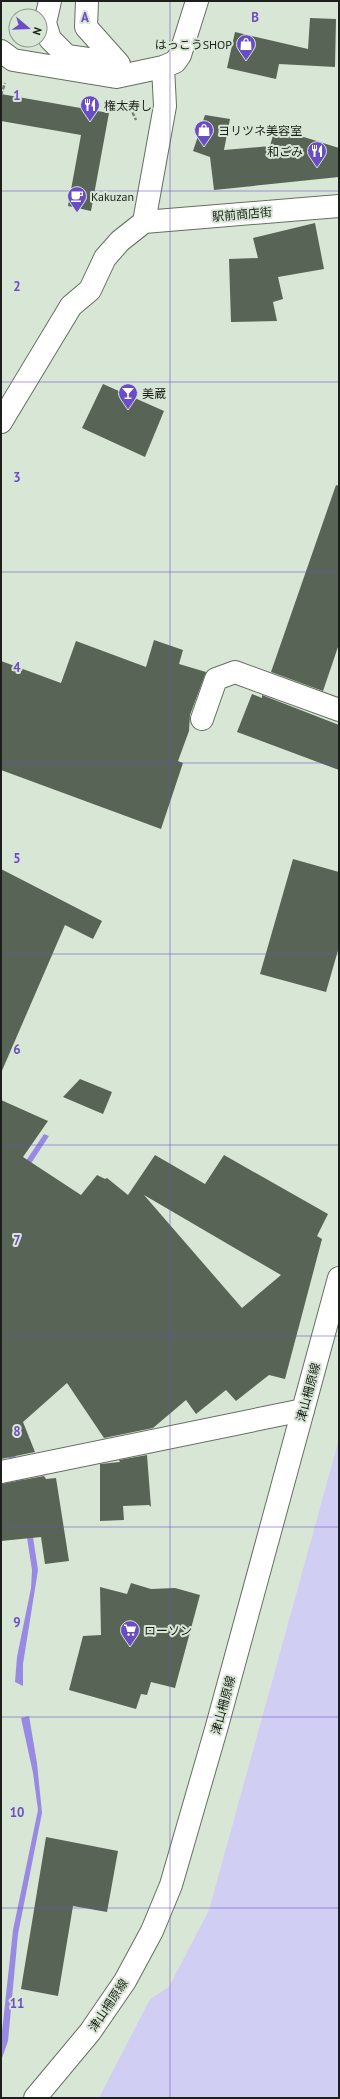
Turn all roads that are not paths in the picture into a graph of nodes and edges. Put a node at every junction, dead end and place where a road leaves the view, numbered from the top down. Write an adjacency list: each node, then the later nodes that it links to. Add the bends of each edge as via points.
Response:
1 (50, 1): 5 (street, via 46,23 50,39 68,56)
2 (87, 1): 5 (street, via 86,28)
3 (197, 1): 6 (street, via 180,55 175,62)
4 (1, 51): 6 (street, via 13,60 116,77)
5 (119, 64): 6 (street)
6 (156, 68): 8 (street, via 165,106)
7 (339, 206): 8 (street, 駅前商店街)
8 (144, 222): 9 (street, via 120,241 105,258 90,290 71,306)
9 (1, 422)
10 (339, 710): 11 (street, via 235,672 216,679)
11 (202, 719)
12 (339, 1278): 13 (street, 津山柵原線)
13 (303, 1410): 14 (street); 15 (street, 津山柵原線, via 171,1885 152,1931 125,1981 90,2032)
14 (12, 1469)
15 (35, 2098)

